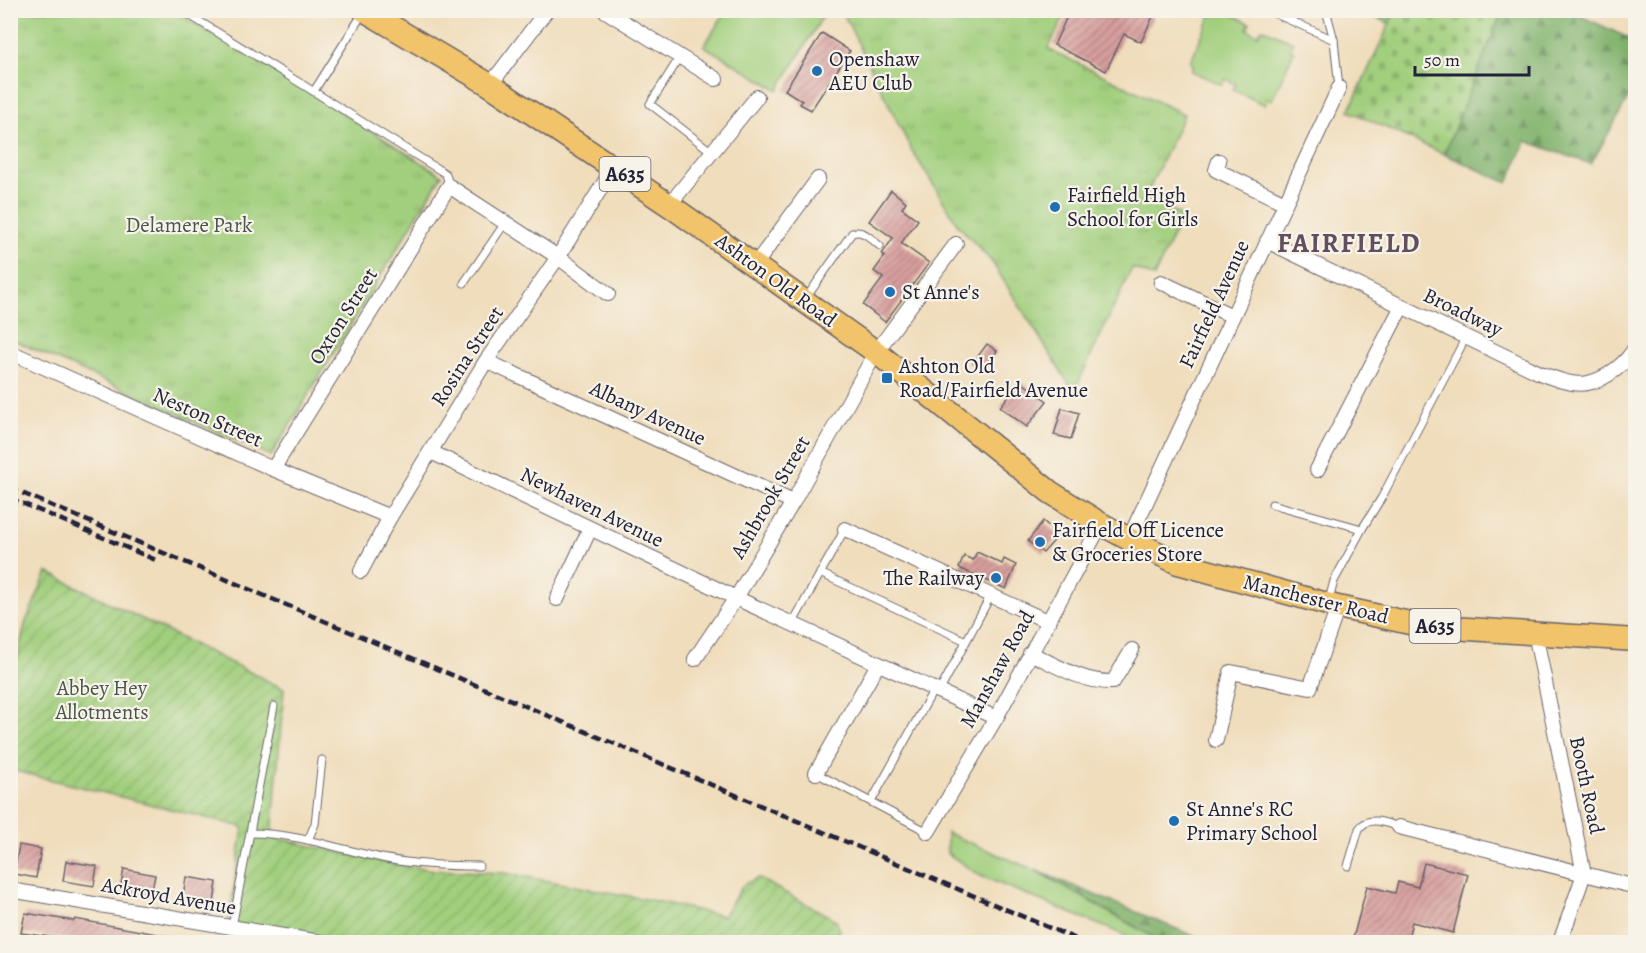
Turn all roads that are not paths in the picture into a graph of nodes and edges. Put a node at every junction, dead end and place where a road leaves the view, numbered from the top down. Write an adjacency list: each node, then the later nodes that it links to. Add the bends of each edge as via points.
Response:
1 (181, 10): 12 (lane)
2 (364, 10): 10 (highway, Ashton Old Road / A635); 12 (lane)
3 (547, 10): 10 (street)
4 (604, 10): 8 (street)
5 (1267, 10): 7 (lane)
6 (1326, 10): 7 (lane)
7 (1334, 40): 11 (lane)
8 (680, 57): 9 (street); 14 (lane, via 650,104)
9 (716, 79)
10 (490, 85): 16 (highway, Ashton Old Road / A635)
11 (1339, 88): 19 (street, Fairfield Avenue)
12 (314, 91): 18 (lane, via 446,174)
13 (757, 97): 14 (street)
14 (712, 152): 20 (street)
15 (1220, 161): 19 (street, via 1216,170)
16 (614, 167): 20 (highway, Ashton Old Road / A635); 25 (street, Rosina Street)
17 (818, 179): 26 (street)
18 (449, 186): 21 (street); 39 (street, Oxton Street)
19 (1284, 203): 22 (street, Fairfield Avenue)
20 (669, 205): 26 (highway, Ashton Old Road / A635)
21 (505, 222): 25 (street); 28 (lane)
22 (1267, 241): 31 (street, Broadway); 32 (street, Fairfield Avenue)
23 (956, 244): 36 (street, Ashbrook Street, via 945,268)
24 (880, 246): 30 (lane, via 862,233 852,233)
25 (558, 257): 29 (street); 37 (street, Rosina Street)
26 (755, 265): 30 (highway, Ashton Old Road / A635)
27 (1161, 282): 32 (street)
28 (464, 283)
29 (608, 294)
30 (804, 300): 36 (highway, Ashton Old Road / A635)
31 (1402, 306): 33 (street, Broadway); 40 (street)
32 (1232, 316): 48 (street, Fairfield Avenue)
33 (1466, 337): 34 (street, Broadway, via 1564,382 1588,383 1618,368); 47 (lane, via 1383,498)
34 (1635, 346)
35 (10, 352): 39 (street, Neston Street)
36 (876, 352): 41 (street, Ashbrook Street); 44 (highway, Ashton Old Road / A635, via 1050,492)
37 (486, 361): 38 (street, Rosina Street); 41 (street, Albany Avenue)
38 (431, 452): 43 (street, Rosina Street); 45 (street, Newhaven Avenue)
39 (273, 469): 43 (street, Neston Street)
40 (1317, 470)
41 (793, 502): 53 (street, Ashbrook Street)
42 (1272, 504): 47 (lane)
43 (390, 517): 50 (street, Rosina Street)
44 (1101, 524): 48 (highway, Ashton Old Road / A635); 56 (street, Manshaw Road)
45 (590, 529): 53 (street, Newhaven Avenue); 54 (street)
46 (845, 529): 51 (lane); 52 (street)
47 (1362, 529): 55 (lane, via 1334,581)
48 (1129, 539): 49 (highway, Ashton Old Road / A635)
49 (1178, 563): 55 (highway, Manchester Road / A635)
50 (361, 571)
51 (820, 573): 57 (lane); 60 (lane)
52 (991, 596): 56 (street); 60 (lane)
53 (736, 598): 57 (street, Newhaven Avenue); 63 (street, Ashbrook Street)
54 (556, 599)
55 (1333, 606): 58 (highway, Manchester Road / A635, via 1423,626); 68 (street, via 1310,688 1231,672)
56 (1047, 621): 62 (street, Manshaw Road)
57 (792, 624): 64 (street, Newhaven Avenue)
58 (1535, 633): 59 (highway, Manchester Road / A635); 78 (street, Booth Road)
59 (1635, 640)
60 (966, 641): 65 (lane)
61 (1132, 650): 62 (street, via 1113,682 1101,683)
62 (1030, 653): 67 (street, Manshaw Road)
63 (695, 659)
64 (878, 664): 65 (street, Newhaven Avenue); 70 (street)
65 (937, 691): 67 (street, Newhaven Avenue); 71 (lane)
66 (273, 706): 74 (lane)
67 (996, 718): 73 (street, Manshaw Road)
68 (1216, 740)
69 (322, 760): 75 (lane, via 315,824)
70 (816, 773): 71 (lane)
71 (871, 802): 73 (lane)
72 (1399, 827): 77 (lane, via 1377,821 1363,824); 78 (street)
73 (928, 832)
74 (250, 833): 75 (lane); 81 (lane)
75 (308, 840): 76 (lane, via 388,859)
76 (479, 866)
77 (1348, 866)
78 (1584, 874): 79 (street); 83 (street)
79 (1635, 887)
80 (10, 890): 81 (street, Ackroyd Avenue)
81 (232, 927): 82 (street, Ackroyd Avenue)
82 (320, 942)
83 (1560, 942)

